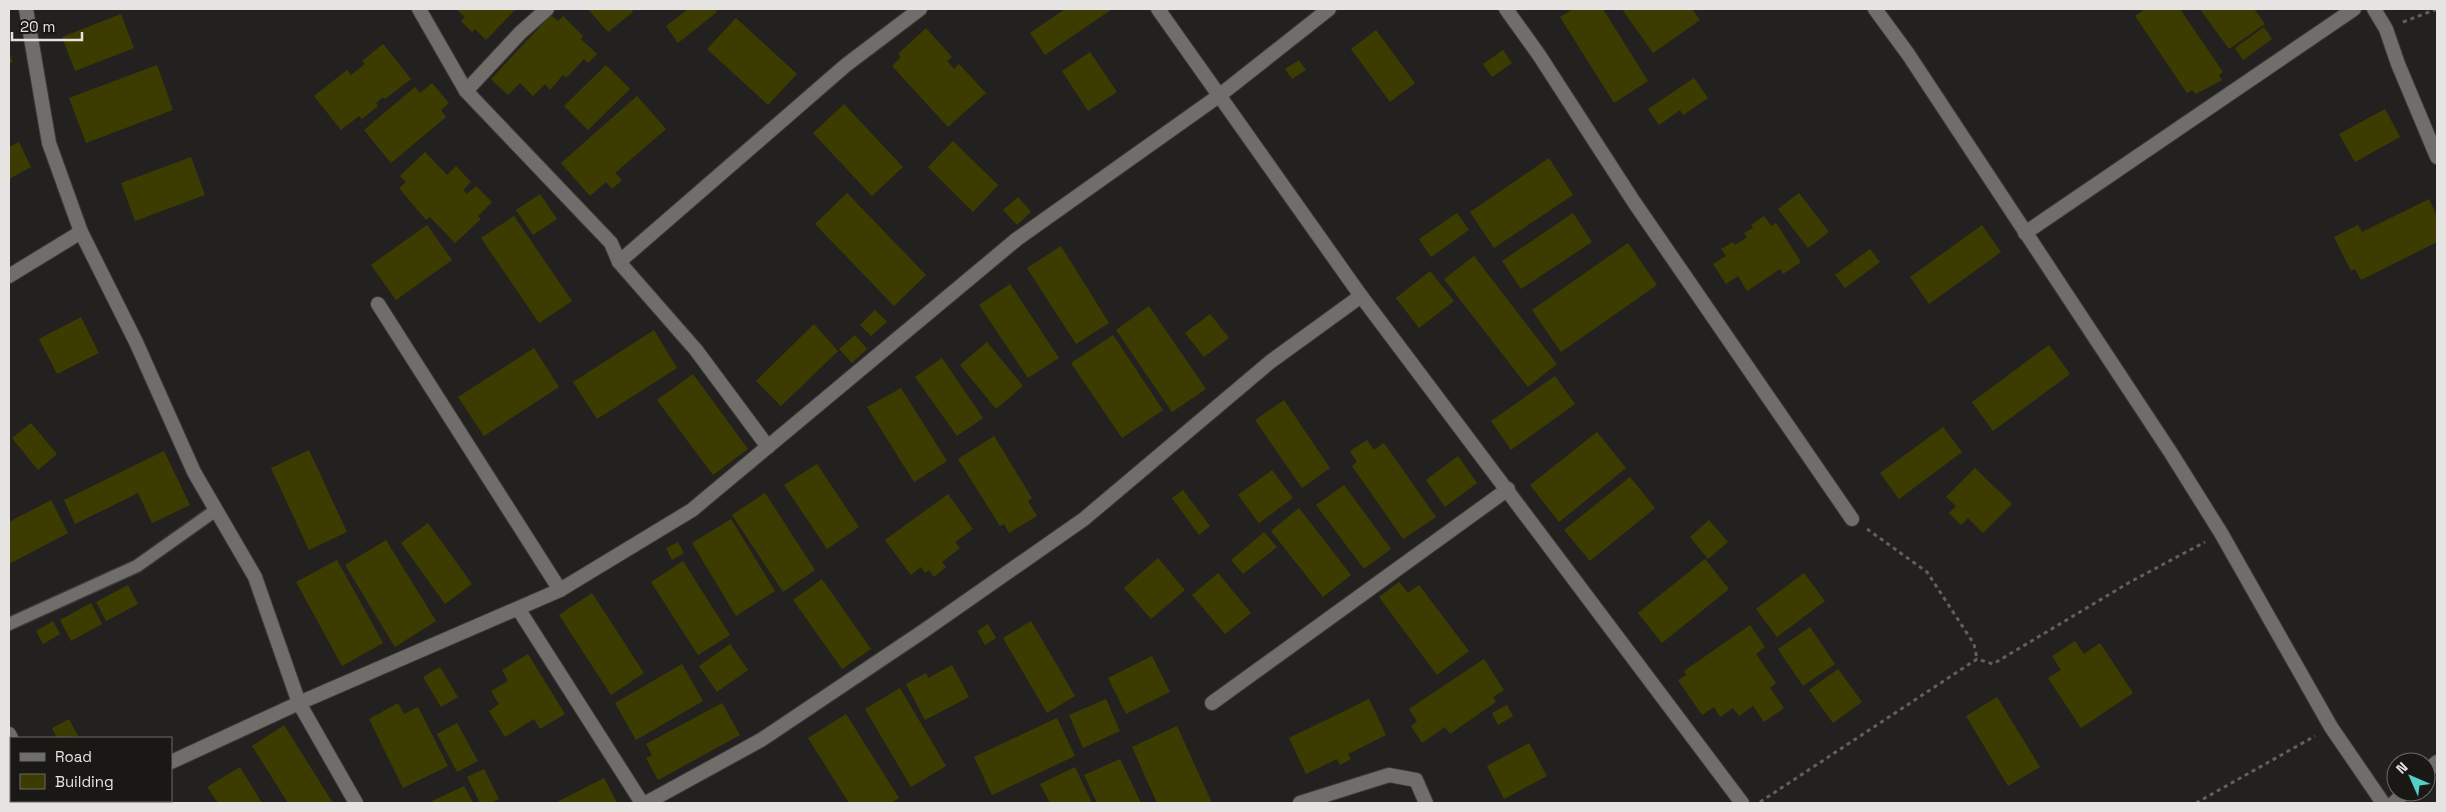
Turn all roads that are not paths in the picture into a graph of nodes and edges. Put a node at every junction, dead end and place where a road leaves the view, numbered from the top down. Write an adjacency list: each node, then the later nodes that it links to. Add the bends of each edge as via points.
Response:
1 (26, 9): 14 (street, via 50,143)
2 (419, 9): 11 (street)
3 (547, 9): 11 (street)
4 (920, 9): 16 (street, via 846,65)
5 (1158, 9): 12 (street)
6 (1329, 9): 12 (street)
7 (1506, 9): 23 (street)
8 (1875, 9): 15 (street, via 1914,62)
9 (2354, 9): 15 (street)
10 (2374, 9): 13 (street, via 2386,29)
11 (466, 91): 16 (street, via 611,244)
12 (1220, 95): 18 (street); 20 (street, via 1017,239)
13 (2437, 157)
14 (81, 232): 17 (street); 22 (street, via 136,342 194,472)
15 (2025, 233): 35 (street, via 2171,453 2221,533 2331,727)
16 (619, 262): 20 (street, via 696,350)
17 (9, 276)
18 (1361, 296): 21 (street); 31 (street, via 1270,362 1084,519 761,740)
19 (378, 304): 24 (street)
20 (768, 447): 24 (street, via 692,510)
21 (1508, 489): 28 (street); 34 (street)
22 (216, 510): 26 (lane, via 137,566); 27 (street, via 255,577)
23 (1852, 519)
24 (560, 590): 25 (street)
25 (519, 610): 27 (street); 31 (street)
26 (9, 624)
27 (299, 703): 29 (street); 30 (street)
28 (1212, 703)
29 (172, 762)
30 (356, 803)
31 (644, 803)
32 (1300, 803): 33 (street, via 1389,775 1416,780)
33 (1426, 803)
34 (1742, 803)
35 (2383, 803)

